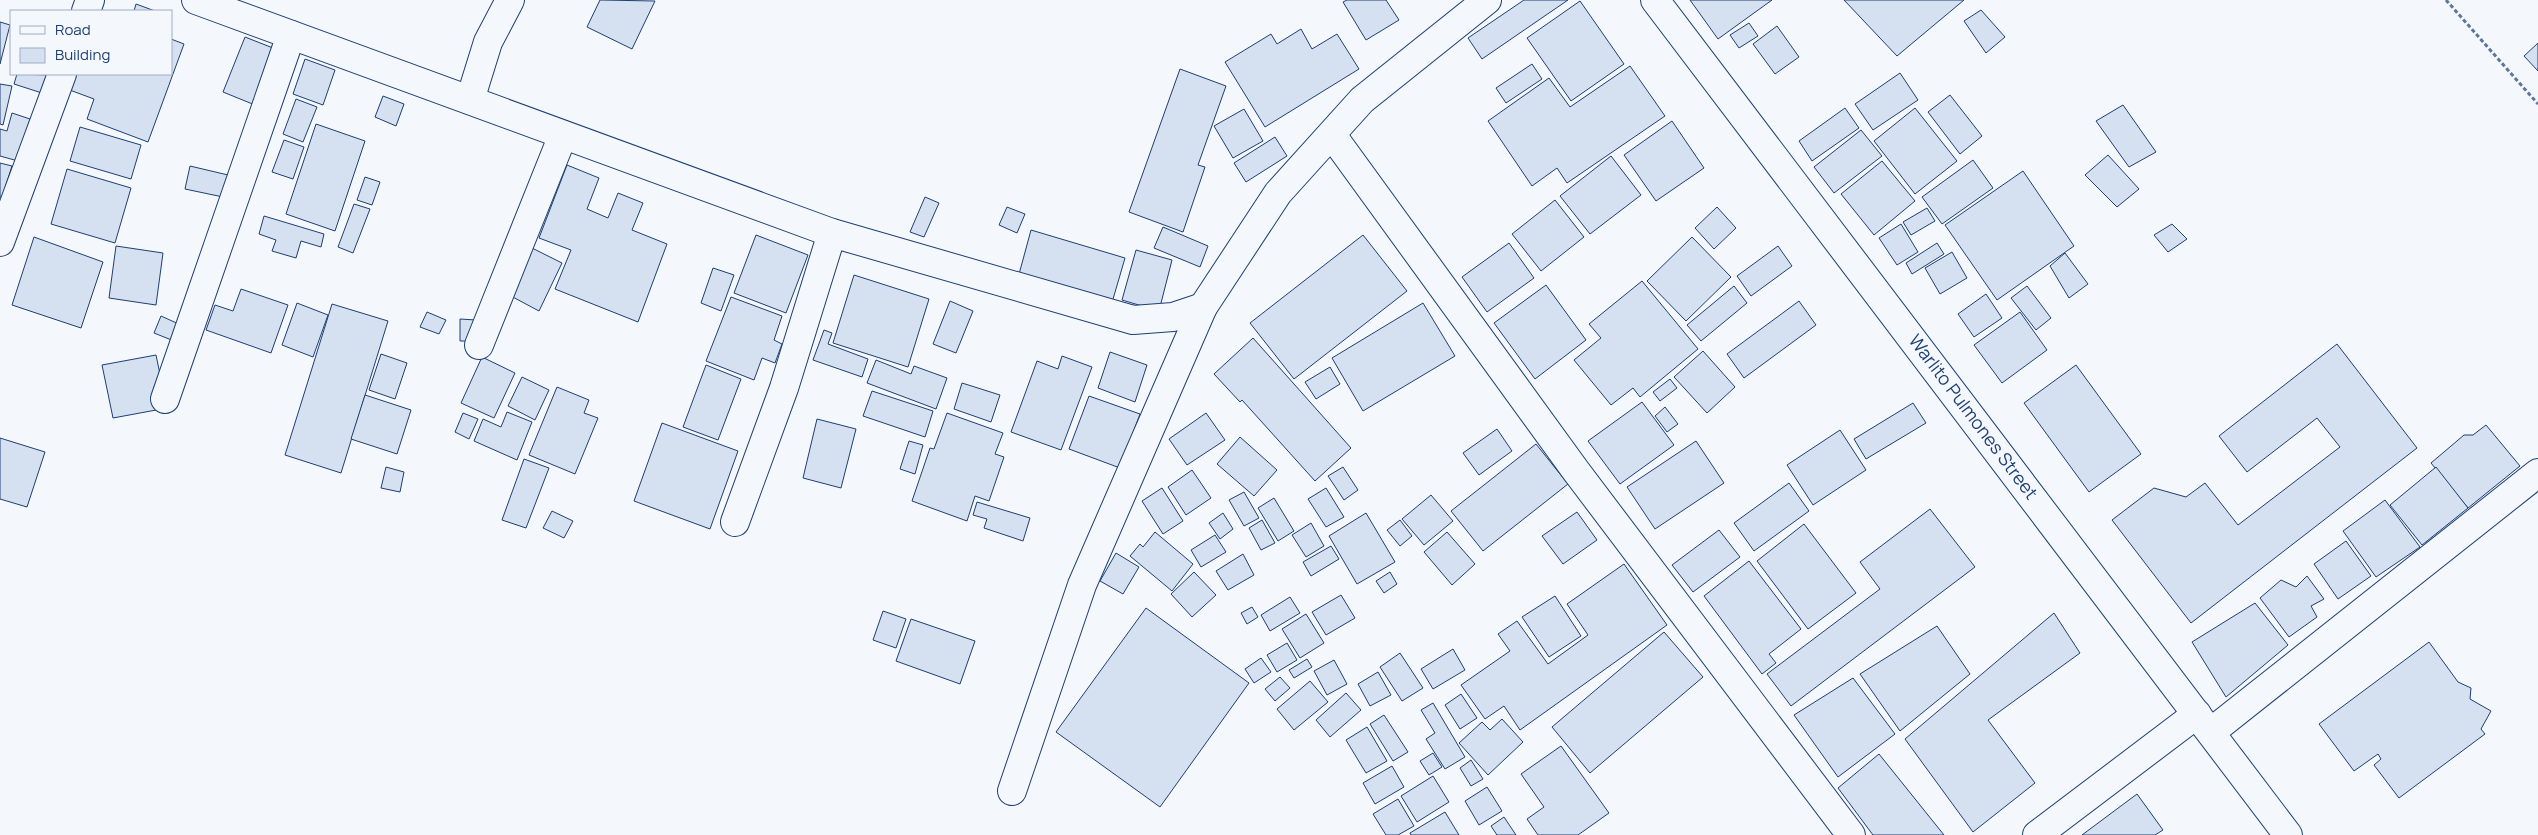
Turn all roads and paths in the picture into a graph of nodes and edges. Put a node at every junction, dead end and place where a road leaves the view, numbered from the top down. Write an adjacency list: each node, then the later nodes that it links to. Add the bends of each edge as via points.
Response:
1 (196, 0): 6 (street)
2 (510, 0): 8 (street, via 488,42)
3 (1487, 0): 11 (street, via 1362,100)
4 (1655, 0): 19 (street, Warlito Pulmones Street)
5 (2446, 0): 9 (path)
6 (291, 35): 8 (street); 16 (street)
7 (62, 75): 13 (street)
8 (470, 100): 10 (street)
9 (2538, 104)
10 (563, 135): 12 (street); 15 (street)
11 (1332, 135): 14 (street, via 1278,194); 21 (street, via 1576,471)
12 (832, 233): 14 (street, via 1133,320 1173,317); 18 (street, via 784,388)
13 (0, 242)
14 (1204, 307): 20 (street, via 1082,585)
15 (479, 345)
16 (165, 399)
17 (2538, 473): 19 (street)
18 (735, 522)
19 (2204, 723): 22 (street); 23 (street, Warlito Pulmones Street)
20 (1012, 791)
21 (1851, 835)
22 (2038, 835)
23 (2288, 835)

